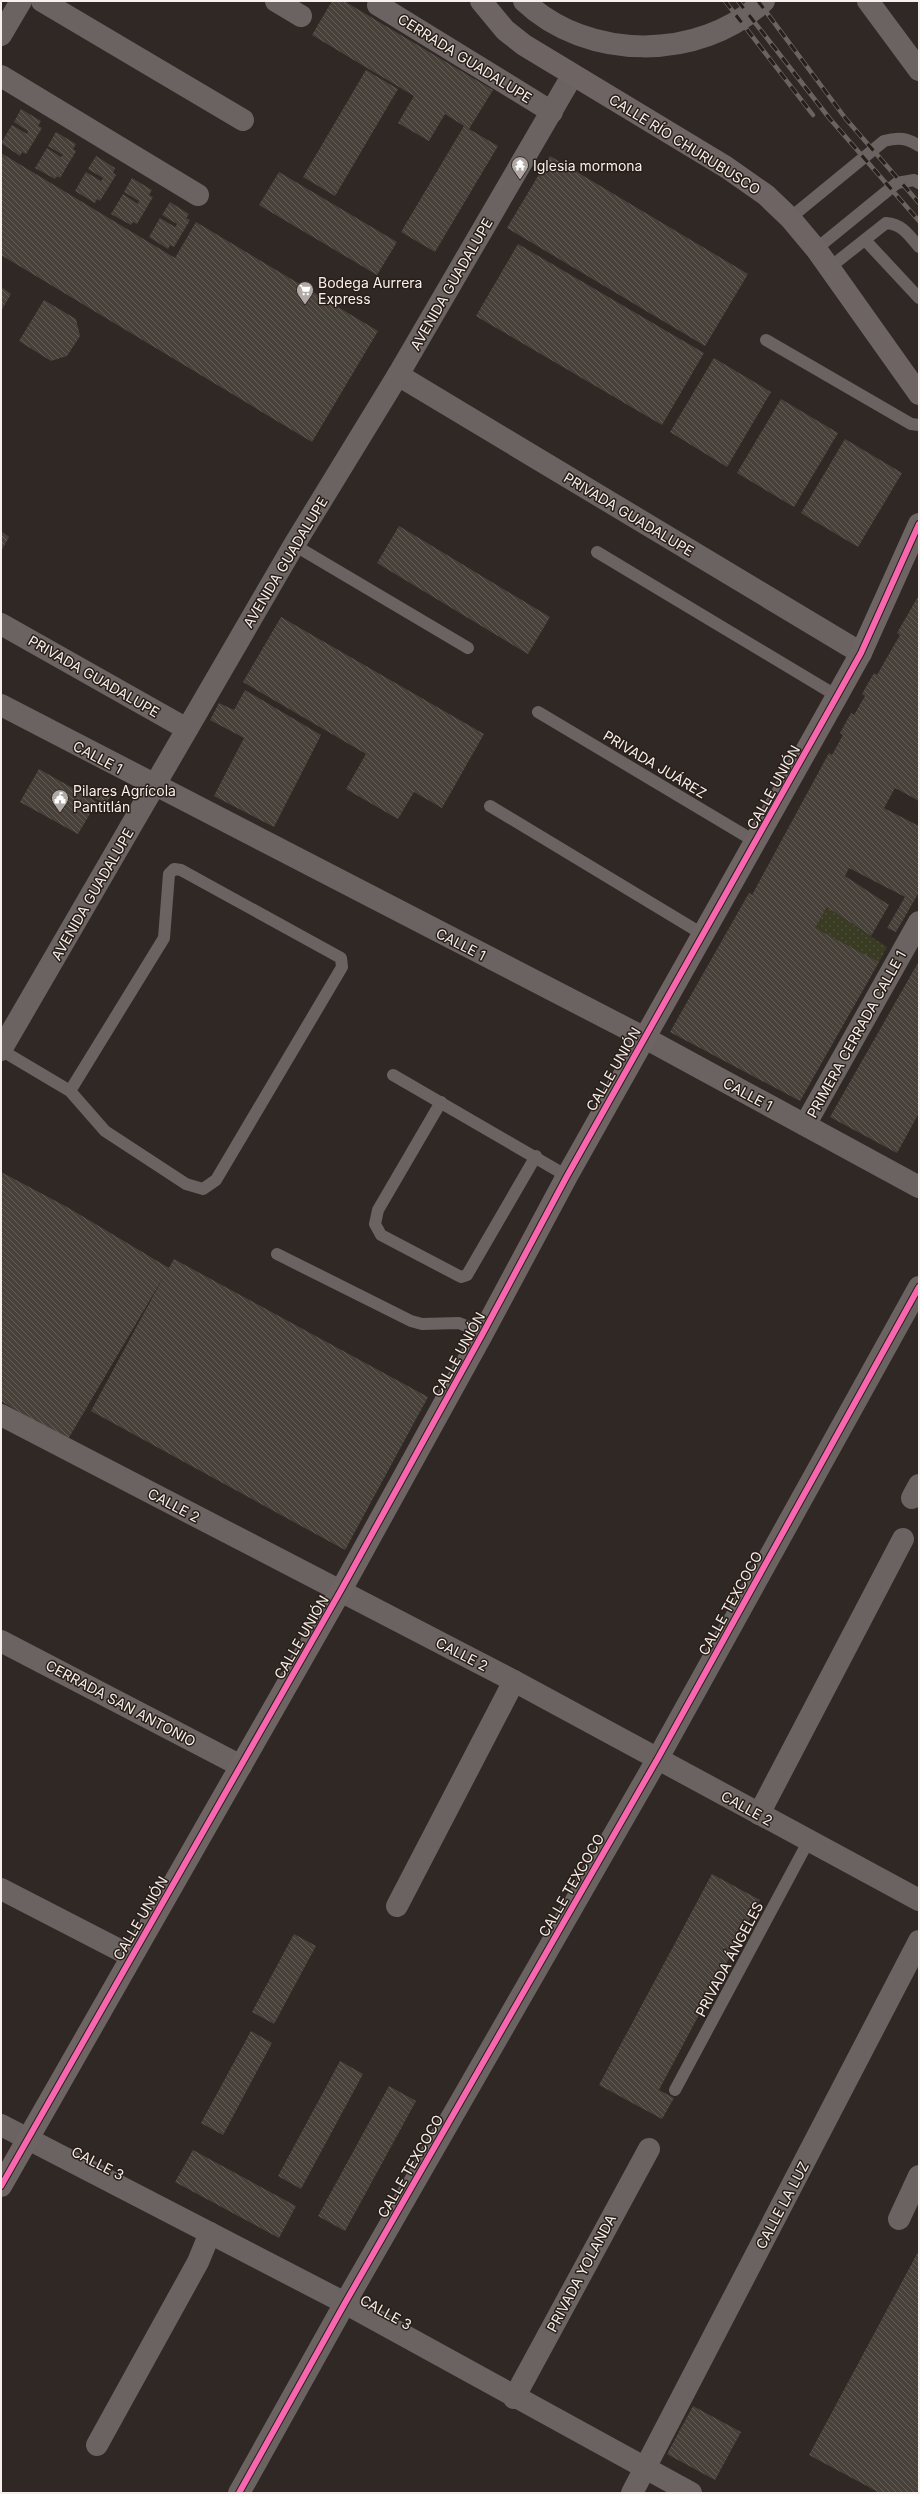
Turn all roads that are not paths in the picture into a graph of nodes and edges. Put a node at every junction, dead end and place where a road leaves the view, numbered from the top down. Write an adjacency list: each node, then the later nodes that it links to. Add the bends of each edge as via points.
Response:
1 (21, 1): 10 (main road)
2 (42, 1): 15 (street)
3 (276, 1): 9 (street)
4 (481, 1): 13 (street, CALLE RÍO CHURUBUSCO, via 505,30)
5 (524, 1): 6 (main road, via 533,10 570,30 607,44 632,48 678,43 709,33 728,25)
6 (764, 1)
7 (868, 1): 11 (main road)
8 (378, 5): 14 (street, CERRADA GUADALUPE)
9 (301, 16)
10 (1, 35)
11 (919, 70)
12 (1, 76): 18 (street)
13 (572, 76): 14 (street, AVENIDA GUADALUPE); 19 (street, CALLE RÍO CHURUBUSCO, via 726,167 766,194)
14 (552, 112): 26 (street, AVENIDA GUADALUPE)
15 (243, 120)
16 (919, 146): 19 (lane, via 910,140 895,138 884,141)
17 (919, 183): 22 (lane, via 914,180 897,183)
18 (198, 195)
19 (790, 218): 22 (street, CALLE RÍO CHURUBUSCO)
20 (865, 240): 21 (lane, via 886,224 896,224); 23 (lane); 24 (lane)
21 (919, 247)
22 (816, 249): 23 (street, CALLE RÍO CHURUBUSCO)
23 (829, 268): 27 (street, CALLE RÍO CHURUBUSCO)
24 (919, 298)
25 (766, 340): 28 (lane, via 911,424)
26 (398, 375): 30 (street, AVENIDA GUADALUPE); 34 (street, PRIVADA GUADALUPE)
27 (919, 394)
28 (919, 425)
29 (919, 524): 34 (street, CALLE UNIÓN)
30 (294, 545): 33 (lane); 38 (street, AVENIDA GUADALUPE)
31 (596, 552): 35 (lane)
32 (1, 624): 38 (street, PRIVADA GUADALUPE)
33 (468, 648)
34 (861, 653): 35 (street, CALLE UNIÓN)
35 (837, 696): 41 (street, CALLE UNIÓN)
36 (1, 705): 39 (street, CALLE 1)
37 (538, 712): 41 (lane, PRIVADA JUÁREZ)
38 (187, 729): 39 (street, AVENIDA GUADALUPE)
39 (154, 787): 44 (street, CALLE 1); 45 (street, AVENIDA GUADALUPE)
40 (490, 806): 43 (lane)
41 (756, 842): 43 (street, CALLE UNIÓN)
42 (919, 922): 49 (street, PRIMERA CERRADA CALLE 1)
43 (704, 935): 44 (street, CALLE UNIÓN)
44 (645, 1038): 49 (street, CALLE 1); 51 (street, CALLE UNIÓN)
45 (1, 1050): 47 (lane)
46 (393, 1075): 48 (lane)
47 (70, 1091): 47 (lane, via 164,938 169,874 174,869 181,870 342,958 342,966 216,1180 203,1189 186,1184 105,1131)
48 (441, 1102): 50 (lane); 50 (lane, via 378,1210 375,1224 381,1235 461,1277 468,1275)
49 (805, 1125): 52 (street, CALLE 1)
50 (536, 1156): 51 (lane)
51 (567, 1176): 55 (street, CALLE UNIÓN)
52 (919, 1187)
53 (278, 1254): 55 (lane, via 411,1321 422,1324 459,1323)
54 (919, 1287): 61 (street, CALLE TEXCOCO)
55 (483, 1333): 58 (street, CALLE UNIÓN)
56 (1, 1415): 58 (street, CALLE 2)
57 (903, 1539): 63 (street)
58 (340, 1592): 60 (street, CALLE 2); 62 (street, CALLE UNIÓN)
59 (1, 1640): 62 (street, CERRADA SAN ANTONIO)
60 (514, 1681): 61 (street, CALLE 2); 67 (street)
61 (658, 1758): 63 (street, CALLE 2); 78 (street, CALLE TEXCOCO)
62 (241, 1766): 69 (street, CALLE UNIÓN)
63 (759, 1814): 64 (street, CALLE 2)
64 (808, 1842): 66 (street, CALLE 2); 70 (lane, PRIVADA ÁNGELES)
65 (1, 1888): 69 (street)
66 (919, 1900)
67 (397, 1906)
68 (919, 1941): 81 (street, CALLE LA LUZ)
69 (131, 1956): 72 (street, CALLE UNIÓN)
70 (675, 2090)
71 (1, 2125): 72 (street, CALLE 3)
72 (27, 2140): 75 (street, CALLE UNIÓN); 77 (street, CALLE 3)
73 (648, 2149): 79 (street, PRIVADA YOLANDA)
74 (919, 2176): 76 (street)
75 (1, 2186)
76 (899, 2219)
77 (210, 2233): 78 (street, CALLE 3); 80 (street, via 198,2262)
78 (345, 2303): 79 (street, CALLE 3); 82 (street, CALLE TEXCOCO)
79 (514, 2398): 81 (street, CALLE 3)
80 (97, 2445)
81 (644, 2468): 83 (street, CALLE LA LUZ); 84 (street, CALLE 3)
82 (239, 2493)
83 (632, 2493)
84 (691, 2493)

